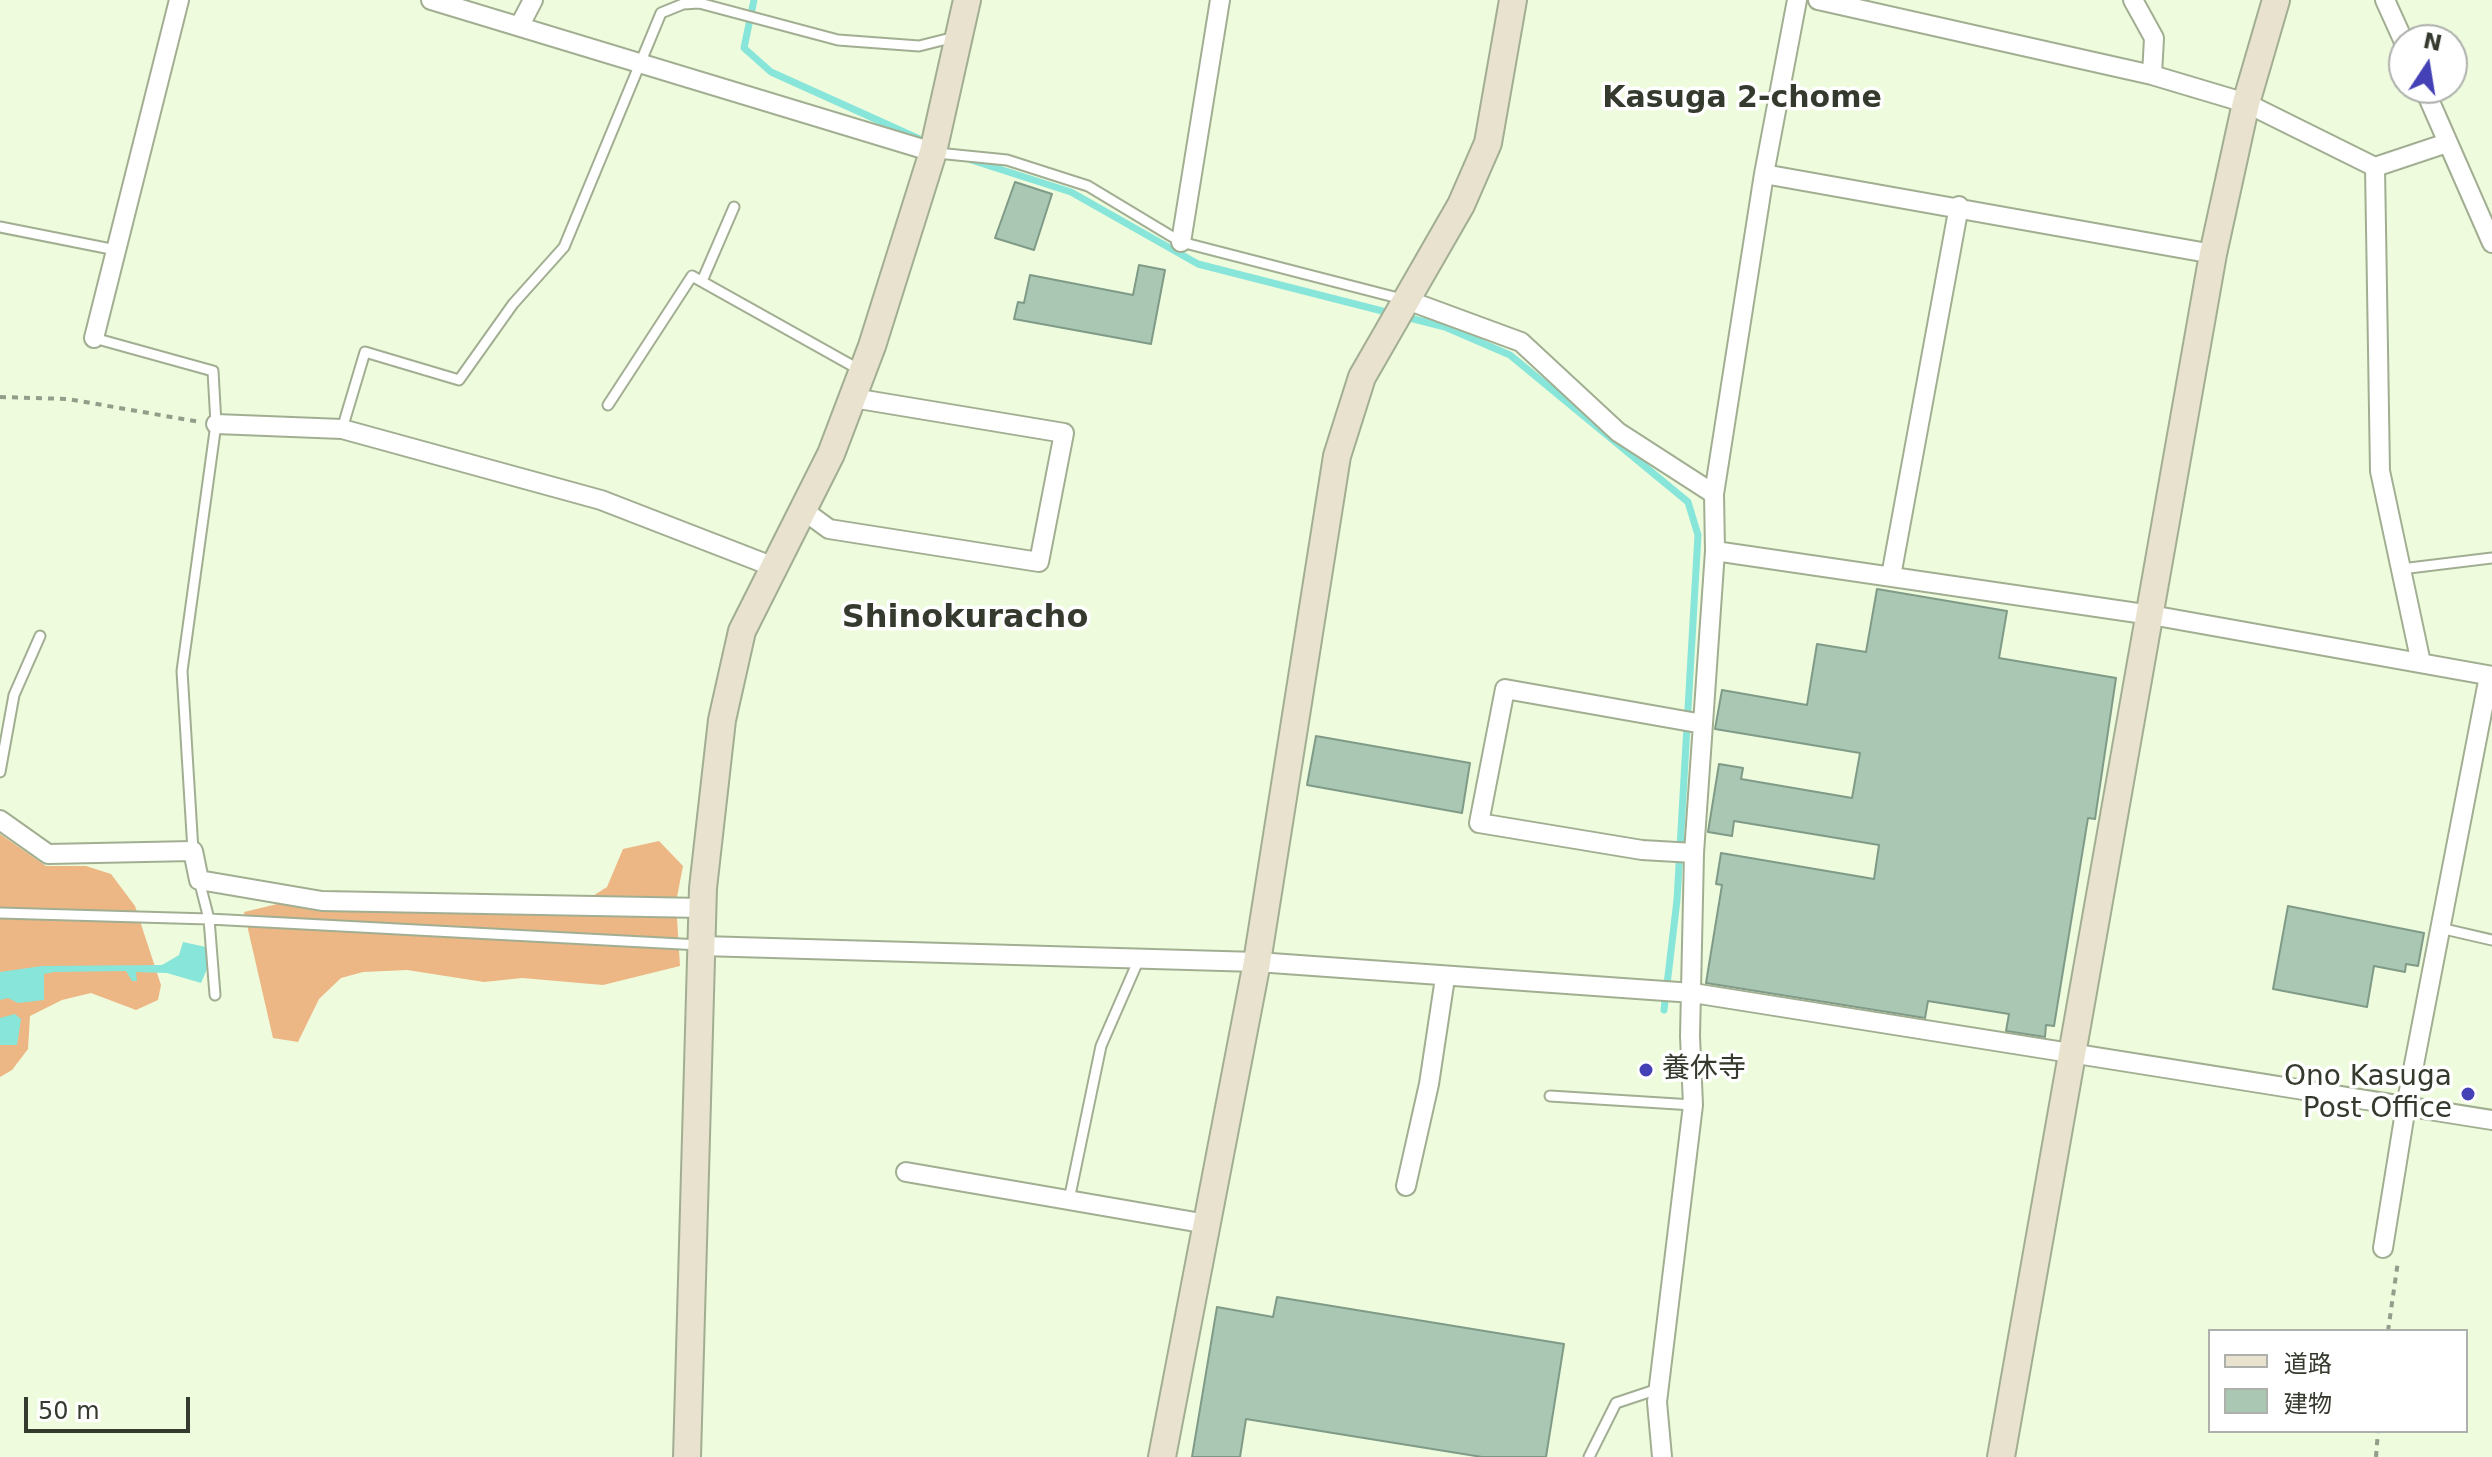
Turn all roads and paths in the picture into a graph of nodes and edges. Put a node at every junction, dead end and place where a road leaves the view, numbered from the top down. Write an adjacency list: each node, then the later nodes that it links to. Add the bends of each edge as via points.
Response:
1 (179, 0): 28 (street)
2 (431, 0): 13 (street)
3 (533, 0): 13 (street)
4 (967, 0): 14 (street)
5 (1220, 0): 26 (street)
6 (1513, 0): 31 (street, via 1488,143 1461,205)
7 (1797, 0): 22 (street)
8 (1818, 0): 16 (street)
9 (2133, 0): 16 (street, via 2154,38)
10 (2276, 0): 17 (street)
11 (2385, 0): 12 (street)
12 (2396, 24)
13 (520, 25): 15 (street)
14 (959, 36): 15 (lane, via 919,46 838,40 699,3 683,4 661,13); 20 (street)
15 (640, 62): 20 (street); 38 (lane, via 564,247 513,304 459,380 365,352)
16 (2152, 75): 17 (street)
17 (2246, 103): 21 (street); 29 (street)
18 (2431, 104): 19 (street)
19 (2447, 143): 21 (street); 27 (street)
20 (933, 152): 26 (lane, via 1007,160 1088,186); 33 (street)
21 (2375, 167): 44 (street, via 2380,471)
22 (1764, 174): 23 (street); 39 (street)
23 (1959, 206): 29 (street); 45 (street)
24 (734, 207): 30 (lane)
25 (0, 227): 28 (lane)
26 (1181, 242): 31 (lane)
27 (2492, 243)
28 (116, 250): 32 (street)
29 (2213, 254): 46 (street)
30 (702, 281): 33 (lane); 36 (lane, via 692,276)
31 (1407, 300): 39 (street, via 1521,342 1618,432); 63 (street, via 1362,377 1337,456)
32 (94, 338): 37 (lane, via 213,371)
33 (863, 372): 35 (street)
34 (0, 397): 37 (path, via 68,399)
35 (853, 398): 40 (street); 40 (street, via 1064,433 1039,562 829,529)
36 (608, 405)
37 (216, 424): 38 (street); 53 (lane, via 182,671)
38 (342, 429): 43 (street, via 601,500)
39 (1714, 494): 41 (street)
40 (803, 510): 43 (street)
41 (1715, 551): 45 (street); 50 (street)
42 (2492, 558): 44 (lane)
43 (774, 567): 56 (street, via 742,631 722,720)
44 (2401, 569): 48 (street)
45 (1891, 576): 46 (street)
46 (2151, 615): 48 (street); 67 (street)
47 (40, 636): 51 (lane, via 14,695)
48 (2421, 663): 49 (street)
49 (2491, 676): 59 (street)
50 (1703, 724): 54 (street); 54 (street, via 1505,689 1479,823 1642,850)
51 (0, 772)
52 (0, 820): 53 (street, via 48,854)
53 (193, 851): 55 (street)
54 (1694, 853): 65 (street)
55 (199, 880): 56 (street, via 322,901); 58 (lane)
56 (703, 908): 61 (street)
57 (0, 913): 58 (lane)
58 (209, 919): 61 (lane); 66 (lane)
59 (2440, 928): 60 (lane); 70 (street)
60 (2492, 940)
61 (702, 946): 62 (street); 81 (street)
62 (1139, 959): 63 (street); 74 (lane, via 1101,1046)
63 (1257, 962): 64 (street); 75 (street)
64 (1445, 978): 65 (street); 73 (street)
65 (1693, 993): 67 (street); 69 (street)
66 (215, 995)
67 (2074, 1052): 70 (street); 85 (street)
68 (1550, 1096): 69 (lane)
69 (1693, 1105): 79 (street)
70 (2406, 1106): 71 (street); 76 (street)
71 (2492, 1120)
72 (906, 1172): 74 (street)
73 (1406, 1186)
74 (1069, 1200): 75 (street)
75 (1207, 1224): 82 (street)
76 (2383, 1248)
77 (2398, 1261): 78 (path)
78 (2388, 1329)
79 (1659, 1389): 83 (lane, via 1616,1403); 84 (street)
80 (2378, 1433): 86 (path)
81 (687, 1457)
82 (1162, 1457)
83 (1589, 1457)
84 (1662, 1457)
85 (2001, 1457)
86 (2376, 1457)

